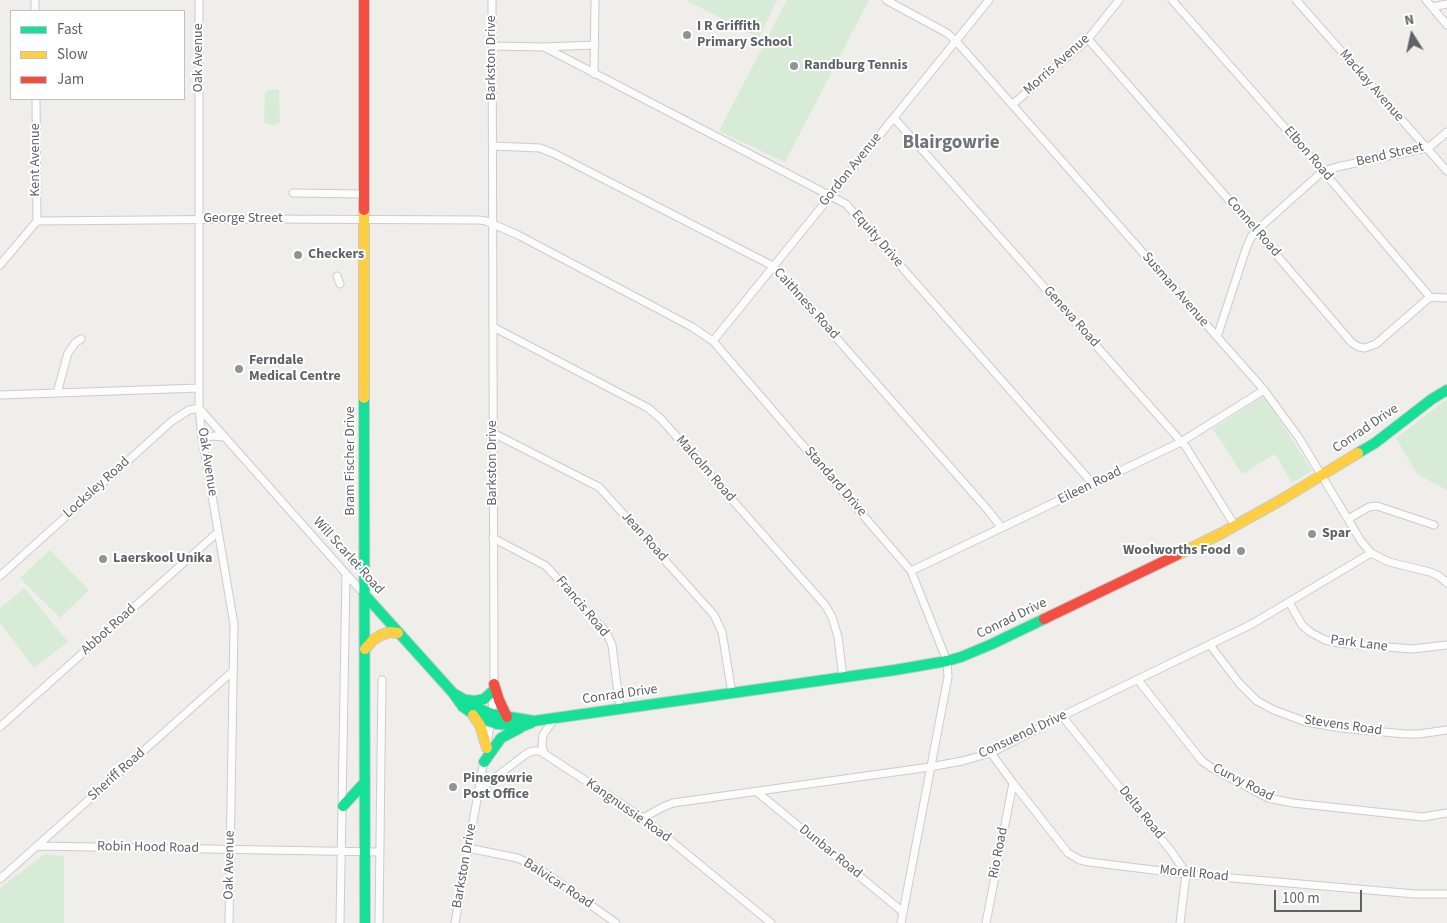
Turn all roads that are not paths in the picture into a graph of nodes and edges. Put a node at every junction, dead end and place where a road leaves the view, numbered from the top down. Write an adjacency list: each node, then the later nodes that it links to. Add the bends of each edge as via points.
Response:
1 (199, 0): 31 (street, Oak Avenue)
2 (364, 0): 29 (street, Bram Fischer Drive)
3 (492, 0): 17 (street, Barkston Drive)
4 (595, 0): 16 (street)
5 (888, 0): 15 (street, Susman Avenue)
6 (990, 0): 15 (street, Gordon Avenue)
7 (1119, 0): 14 (street, Morris Avenue)
8 (1172, 0): 26 (street, Elbon Road)
9 (1296, 0): 25 (street, Mackay Avenue)
10 (1426, 0): 12 (street)
11 (1447, 4): 12 (street)
12 (1432, 7): 13 (street)
13 (1447, 25)
14 (1088, 39): 21 (street, Morris Avenue); 36 (street, Connel Road)
15 (956, 41): 21 (street, Susman Avenue); 22 (street, Gordon Avenue)
16 (595, 45): 18 (street, Equity Drive); 19 (street)
17 (492, 46): 18 (street, Equity Drive); 24 (street, Barkston Drive)
18 (544, 47): 19 (street, Equity Drive)
19 (594, 74): 30 (street, Equity Drive)
20 (36, 100): 34 (street, Kent Avenue)
21 (1012, 105): 44 (street, Susman Avenue)
22 (894, 118): 30 (street, Gordon Avenue); 56 (street, Geneva Road)
23 (1447, 132): 25 (street, Bend Street)
24 (493, 146): 35 (street, Barkston Drive); 38 (street, Caithness Road, via 540,148 555,154)
25 (1426, 148): 26 (street, Bend Street); 27 (street, Mackay Avenue)
26 (1324, 171): 36 (street, Bend Street); 41 (street, Elbon Road)
27 (1447, 171)
28 (293, 193): 29 (street)
29 (364, 194): 32 (street, Bram Fischer Drive)
30 (831, 196): 38 (street, Gordon Avenue); 58 (street, Equity Drive, via 848,205)
31 (199, 220): 32 (street, George Street); 34 (street, George Street); 47 (street, Oak Avenue)
32 (364, 220): 33 (street, George Street); 70 (street, Bram Fischer Drive)
33 (449, 220): 35 (street, Standard Drive)
34 (37, 221): 37 (street)
35 (493, 223): 43 (street, Barkston Drive); 46 (street, Standard Drive)
36 (1256, 231): 41 (street, Connel Road, via 1346,338 1359,347 1376,344); 44 (street, Bend Street, via 1246,249)
37 (1, 262)
38 (773, 266): 46 (street, Gordon Avenue); 62 (street, Caithness Road)
39 (337, 276): 40 (street)
40 (340, 284)
41 (1430, 297): 42 (street)
42 (1447, 298)
43 (493, 327): 53 (street, Barkston Drive); 78 (street, Malcolm Road, via 648,408 661,419 825,605 838,637)
44 (1217, 337): 48 (street, Susman Avenue)
45 (82, 339): 50 (street, via 68,353)
46 (713, 341): 66 (street, Standard Drive)
47 (199, 388): 50 (street); 52 (street, Oak Avenue)
48 (1264, 390): 56 (street, Eileen Road); 57 (street, Susman Avenue)
49 (1447, 390): 57 (street, Conrad Drive, via 1374,443)
50 (56, 393): 51 (street)
51 (0, 395)
52 (199, 408): 54 (street, Oak Avenue); 55 (street, Will Scarlet Road); 68 (street, Locksley Road, via 189,410 172,421)
53 (494, 434): 64 (street, Barkston Drive); 83 (street, Jean Road, via 598,487 610,498 714,615 722,632)
54 (202, 437): 55 (street); 63 (street, Oak Avenue)
55 (223, 437): 67 (street, Will Scarlet Road)
56 (1181, 442): 58 (street, Eileen Road); 61 (street, Geneva Road)
57 (1322, 475): 59 (street, Susman Avenue); 61 (street, Conrad Drive)
58 (1093, 484): 62 (street, Eileen Road)
59 (1348, 519): 60 (street, via 1376,506); 65 (street, Susman Avenue)
60 (1434, 524)
61 (1235, 526): 76 (street, Conrad Drive, via 986,647)
62 (1002, 528): 66 (street, Eileen Road)
63 (218, 532): 77 (street, Oak Avenue, via 233,618); 93 (street, Abbot Road)
64 (493, 538): 81 (street, Barkston Drive); 85 (street, Francis Road, via 546,566 606,632 614,656)
65 (1371, 553): 69 (street, Susman Avenue, via 1389,562 1430,572); 71 (street, Consuenol Drive)
66 (911, 571): 76 (street, Standard Drive)
67 (346, 574): 70 (street, Will Scarlet Road); 104 (street)
68 (0, 576)
69 (1447, 583)
70 (364, 594): 72 (street, Will Scarlet Road); 75 (street, Bram Fischer Drive)
71 (1289, 602): 73 (street, Consuenol Drive); 74 (street, Park Lane, via 1306,628 1325,640 1412,649)
72 (398, 633): 75 (street, via 381,634); 82 (street, Will Scarlet Road)
73 (1210, 645): 80 (street, Consuenol Drive); 94 (street, Stevens Road, via 1257,701 1306,722 1405,734)
74 (1447, 645)
75 (365, 649): 100 (street, Bram Fischer Drive)
76 (947, 661): 78 (street, Conrad Drive); 99 (street, Standard Drive, via 948,677)
77 (233, 671): 107 (street, Sheriff Road); 109 (street, Oak Avenue)
78 (843, 678): 83 (street, Conrad Drive)
79 (382, 680): 112 (street)
80 (1138, 680): 87 (street, Consuenol Drive); 105 (street, Curvy Road, via 1202,762 1268,798 1423,817)
81 (494, 687): 84 (street, via 484,699); 88 (street); 89 (street, Barkston Drive)
82 (453, 693): 84 (street, Will Scarlet Road); 86 (street, Will Scarlet Road)
83 (732, 693): 85 (street, Conrad Drive)
84 (467, 700): 89 (street, Will Scarlet Road)
85 (620, 709): 90 (street, Conrad Drive)
86 (470, 712): 89 (street, Will Scarlet Road, via 479,718); 95 (street, via 480,726)
87 (1062, 716): 97 (street, Consuenol Drive); 113 (street, Delta Road, via 1172,851)
88 (507, 717): 89 (street, Conrad Drive); 91 (street, Conrad Drive)
89 (491, 718): 92 (street, Conrad Drive, via 502,725); 95 (street, Barkston Drive)
90 (554, 719): 91 (street, Conrad Drive); 96 (street, via 543,734)
91 (534, 721): 92 (street, Conrad Drive)
92 (523, 726): 98 (street, via 501,738)
93 (0, 727)
94 (1447, 730)
95 (486, 748): 98 (street, Barkston Drive)
96 (544, 753): 102 (street, via 537,750 529,752); 106 (street, Kangnussie Road)
97 (991, 753): 99 (street, Consuenol Drive); 101 (street, Morell Road)
98 (484, 762): 102 (street, Barkston Drive)
99 (930, 767): 103 (street, Consuenol Drive); 116 (street, Standard Drive)
100 (365, 782): 104 (street); 111 (street, Bram Fischer Drive)
101 (1012, 783): 113 (street, Morell Road, via 1073,856 1089,862); 125 (street, Rio Road)
102 (479, 790): 108 (street, Barkston Drive)
103 (757, 792): 106 (street, Consuenol Drive, via 673,803); 116 (street, Dunbar Road)
104 (343, 806): 110 (street)
105 (1447, 813)
106 (643, 818): 123 (street, Kangnussie Road)
107 (37, 846): 109 (street, Robin Hood Road); 114 (street, Sheriff Road)
108 (468, 848): 121 (street, Barkston Drive); 122 (street, Balvicar Road, via 529,863)
109 (230, 850): 110 (street, Robin Hood Road); 117 (street, Oak Avenue)
110 (342, 852): 111 (street, Robin Hood Road); 118 (street)
111 (365, 852): 112 (street, Robin Hood Road); 119 (street, Bram Fischer Drive)
112 (380, 852): 120 (street)
113 (1186, 874): 115 (street, Morell Road, via 1426,895); 126 (street)
114 (0, 879)
115 (1447, 894)
116 (904, 912): 124 (street, Standard Drive)
117 (229, 923)
118 (340, 923)
119 (365, 923)
120 (379, 923)
121 (455, 923)
122 (616, 923)
123 (772, 923)
124 (901, 923)
125 (986, 923)
126 (1180, 923)

